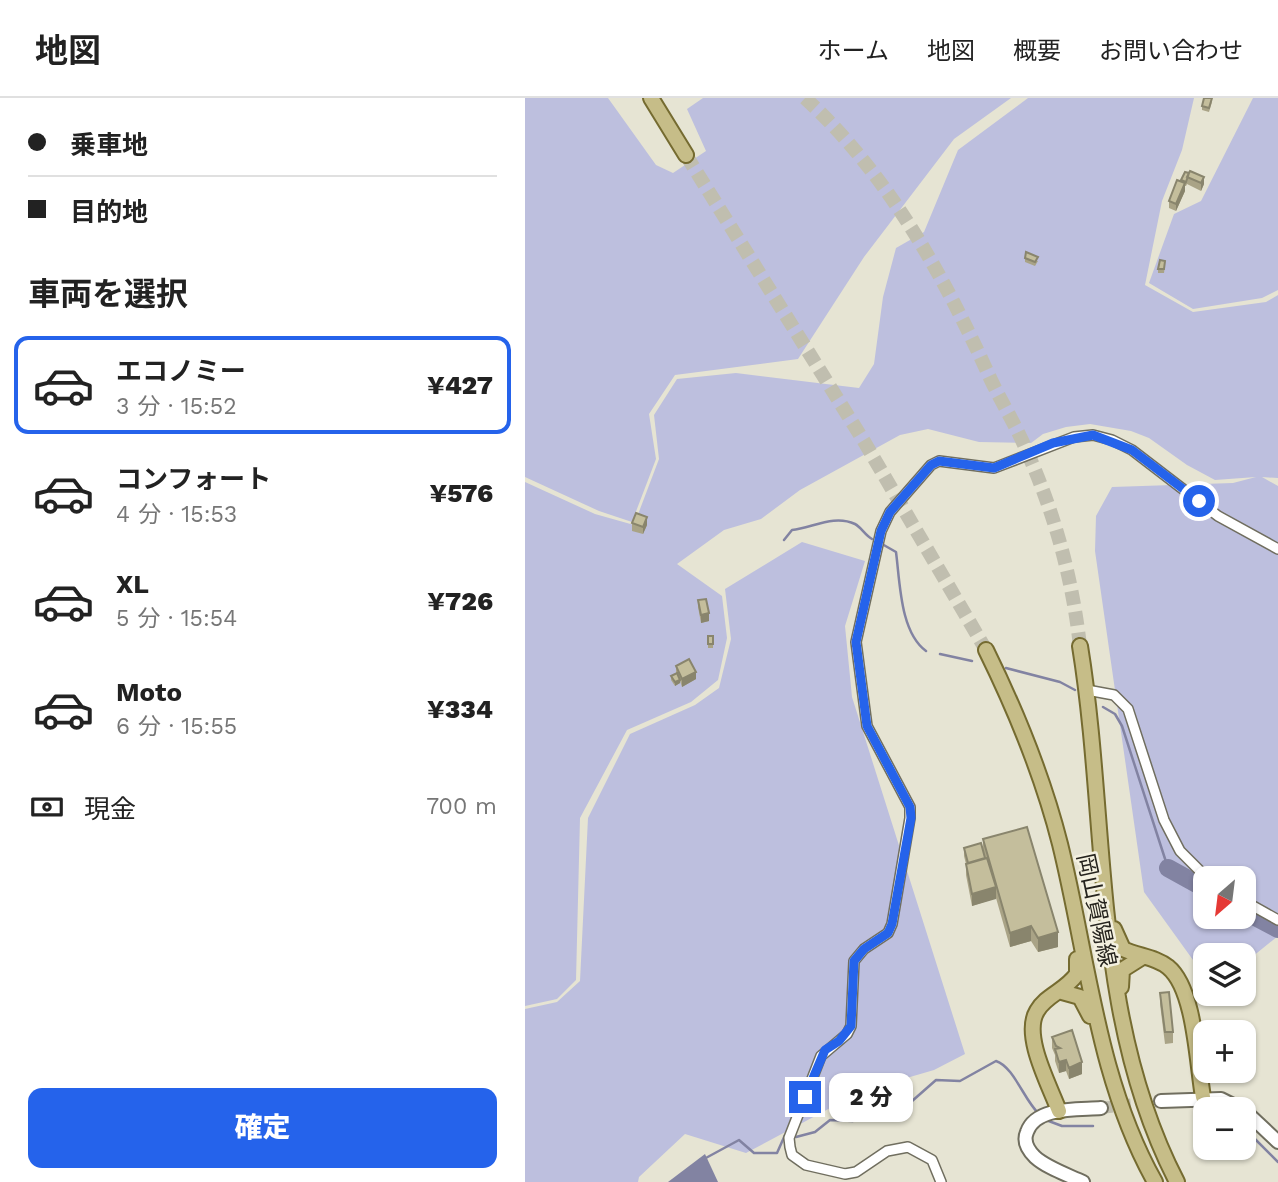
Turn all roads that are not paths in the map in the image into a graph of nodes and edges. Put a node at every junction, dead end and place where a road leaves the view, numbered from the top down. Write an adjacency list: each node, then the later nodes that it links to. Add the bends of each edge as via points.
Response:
1 (651, 98): 2 (main road)
2 (686, 155)
3 (1278, 549): 23 (street, via 1218,516 1132,450 1093,435 1053,443 994,468 939,461 890,512 876,548 855,652 867,726 907,797 911,818 892,924 888,933 854,961 851,1026 825,1050 789,1139 792,1155 800,1162 845,1174 897,1147 918,1150 932,1160)
4 (1080, 646): 6 (main road, 岡山賀陽線)
5 (986, 650): 8 (main road, 岡山賀陽線, via 1043,784)
6 (1087, 690): 7 (street, via 1114,695 1128,709 1164,821 1180,851); 9 (main road, 岡山賀陽線)
7 (1195, 866)
8 (1065, 868): 13 (main road, via 1063,888 1078,964 1077,974); 14 (main road, 岡山賀陽線)
9 (1103, 880): 12 (main road, via 1119,944); 15 (main road, 岡山賀陽線, via 1115,989)
10 (1257, 908): 11 (street)
11 (1278, 920)
12 (1141, 958): 15 (main road, via 1122,970 1120,985); 16 (main road, via 1161,962 1180,983)
13 (1062, 992): 14 (main road, via 1073,993 1084,1002); 20 (main road, via 1037,1011 1032,1037)
14 (1110, 1067): 25 (main road, 岡山賀陽線, via 1125,1120)
15 (1137, 1081): 26 (main road, 岡山賀陽線, via 1160,1150)
16 (1203, 1097)
17 (1193, 1098): 18 (street)
18 (1161, 1101)
19 (1101, 1108): 20 (street)
20 (1047, 1115): 24 (street, via 1025,1136 1030,1152)
21 (1256, 1121): 22 (street)
22 (1278, 1142)
23 (941, 1182)
24 (1083, 1182)
25 (1155, 1182)
26 (1177, 1182)

